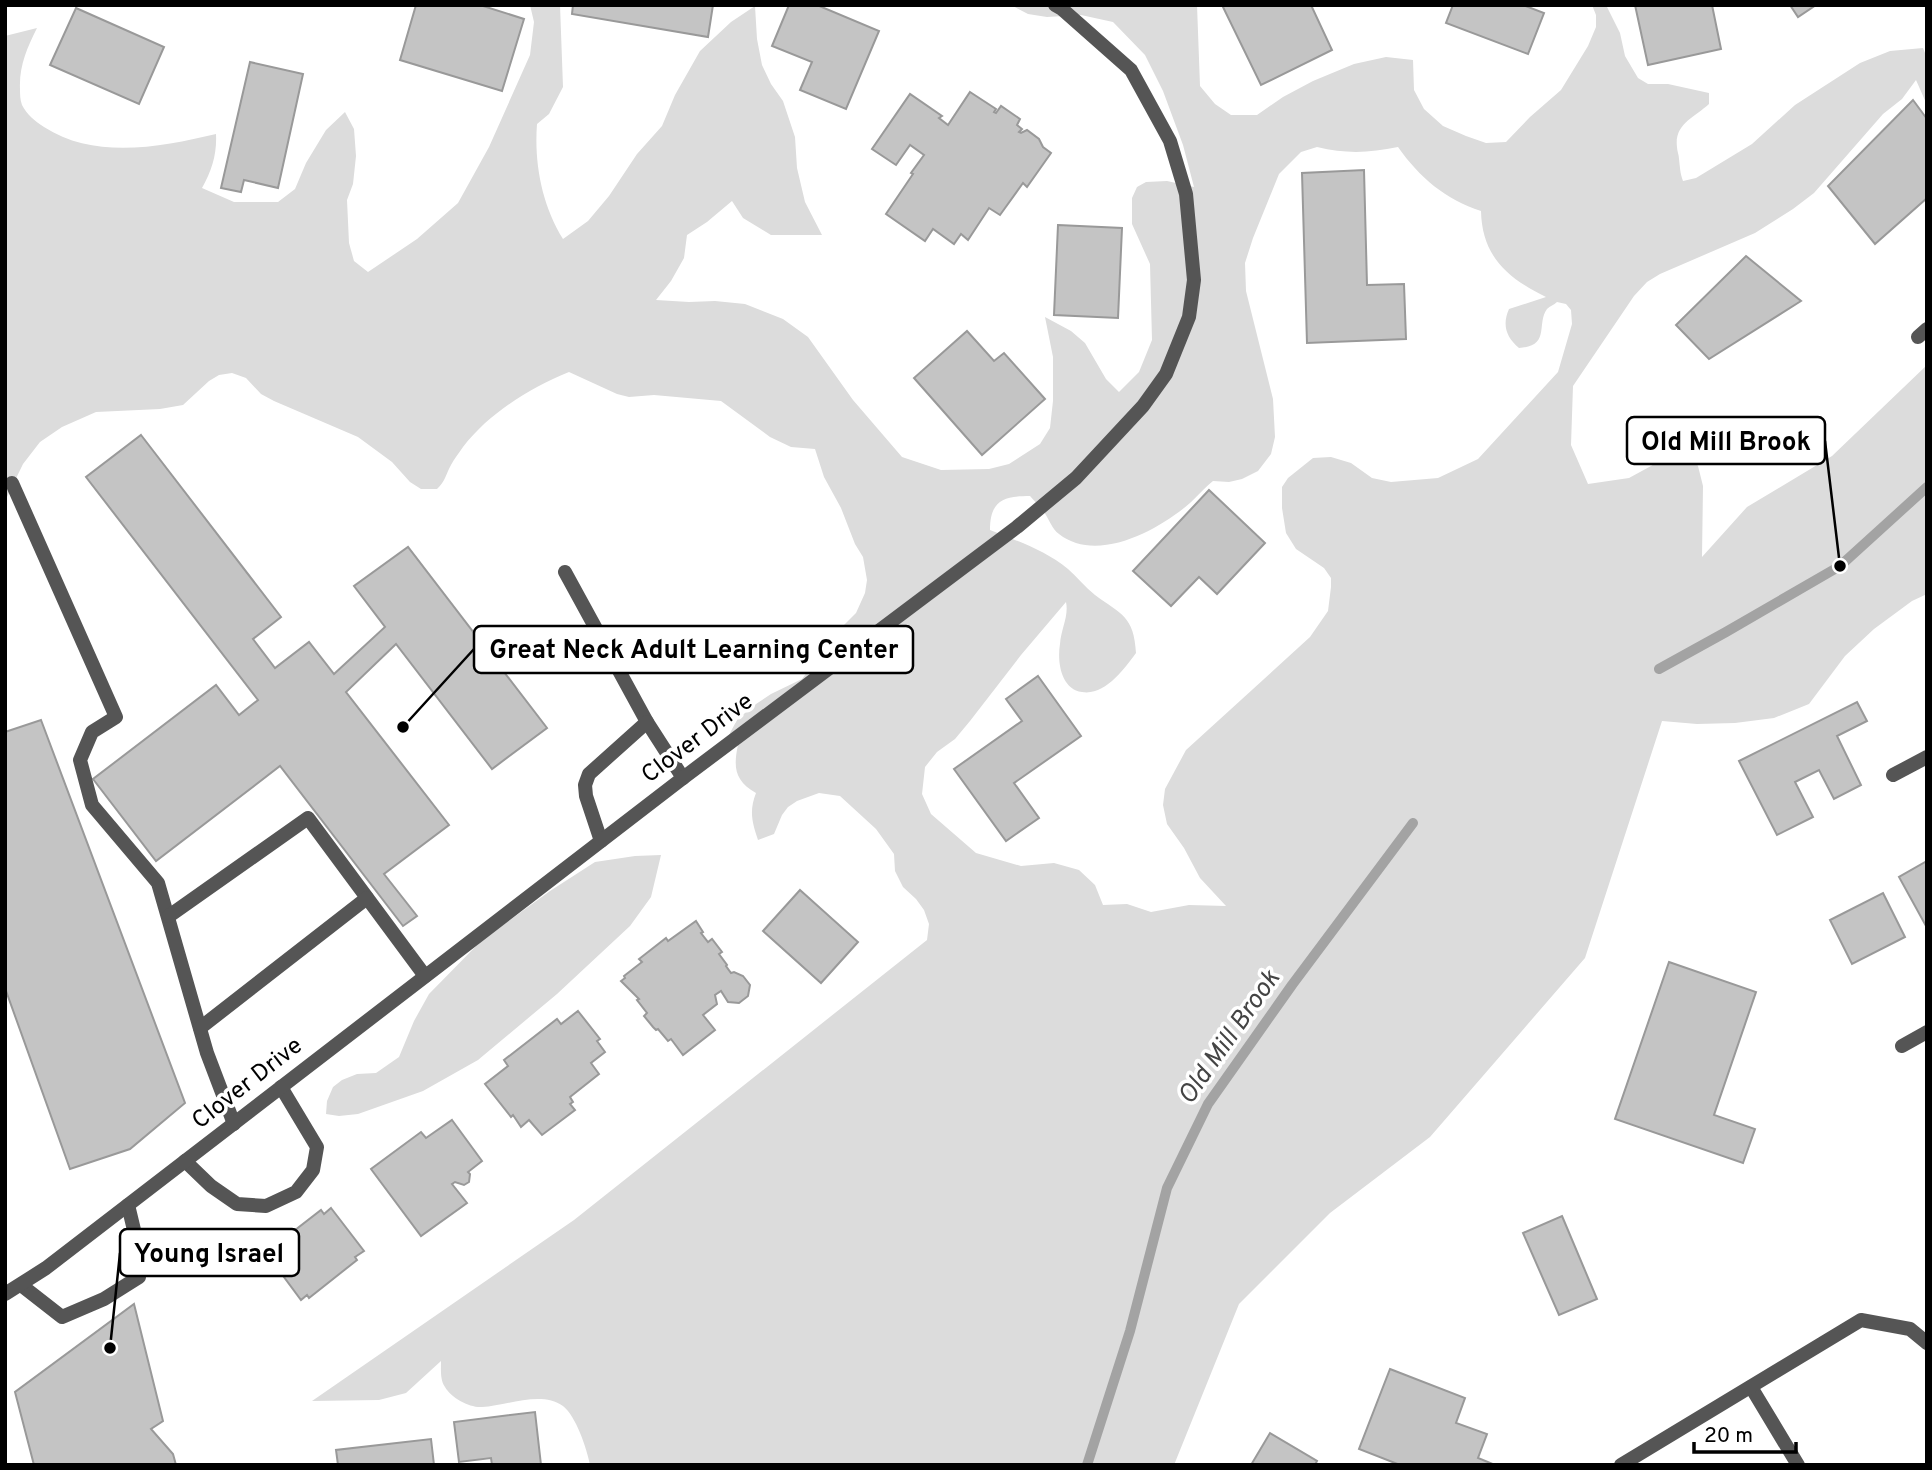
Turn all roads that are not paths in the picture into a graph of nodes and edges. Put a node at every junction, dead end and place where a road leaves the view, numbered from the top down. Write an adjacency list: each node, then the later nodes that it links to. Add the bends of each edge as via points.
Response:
1 (1061, 6): 7 (street, Clover Drive, via 1131,70 1170,141 1186,194 1194,280 1189,317 1166,374 1143,406 1076,478)
2 (12, 483): 10 (street, via 116,717 92,732 80,760 92,805 158,884)
3 (565, 572): 4 (street)
4 (647, 722): 7 (street); 8 (street, via 589,774 586,796)
5 (1927, 757): 6 (street)
6 (1893, 775)
7 (683, 778): 8 (street, Clover Drive)
8 (601, 841): 11 (street, Clover Drive)
9 (367, 898): 10 (street, via 307,818); 11 (street); 12 (street)
10 (169, 916): 12 (street)
11 (425, 976): 15 (street, Clover Drive)
12 (200, 1028): 16 (street)
13 (1927, 1032): 14 (street)
14 (1902, 1046)
15 (281, 1087): 16 (street, Clover Drive); 17 (street, via 317,1147 313,1170 296,1192 266,1206 237,1204)
16 (234, 1124): 17 (street, Clover Drive)
17 (185, 1161): 18 (street, Clover Drive)
18 (128, 1205): 19 (street, Clover Drive); 19 (street, via 140,1255 139,1277 62,1317)
19 (21, 1285): 20 (street, Clover Drive)
20 (5, 1294)
21 (1927, 1343): 22 (street, via 1910,1329 1861,1320)
22 (1751, 1387): 23 (street); 24 (street)
23 (1621, 1465)
24 (1798, 1465)

